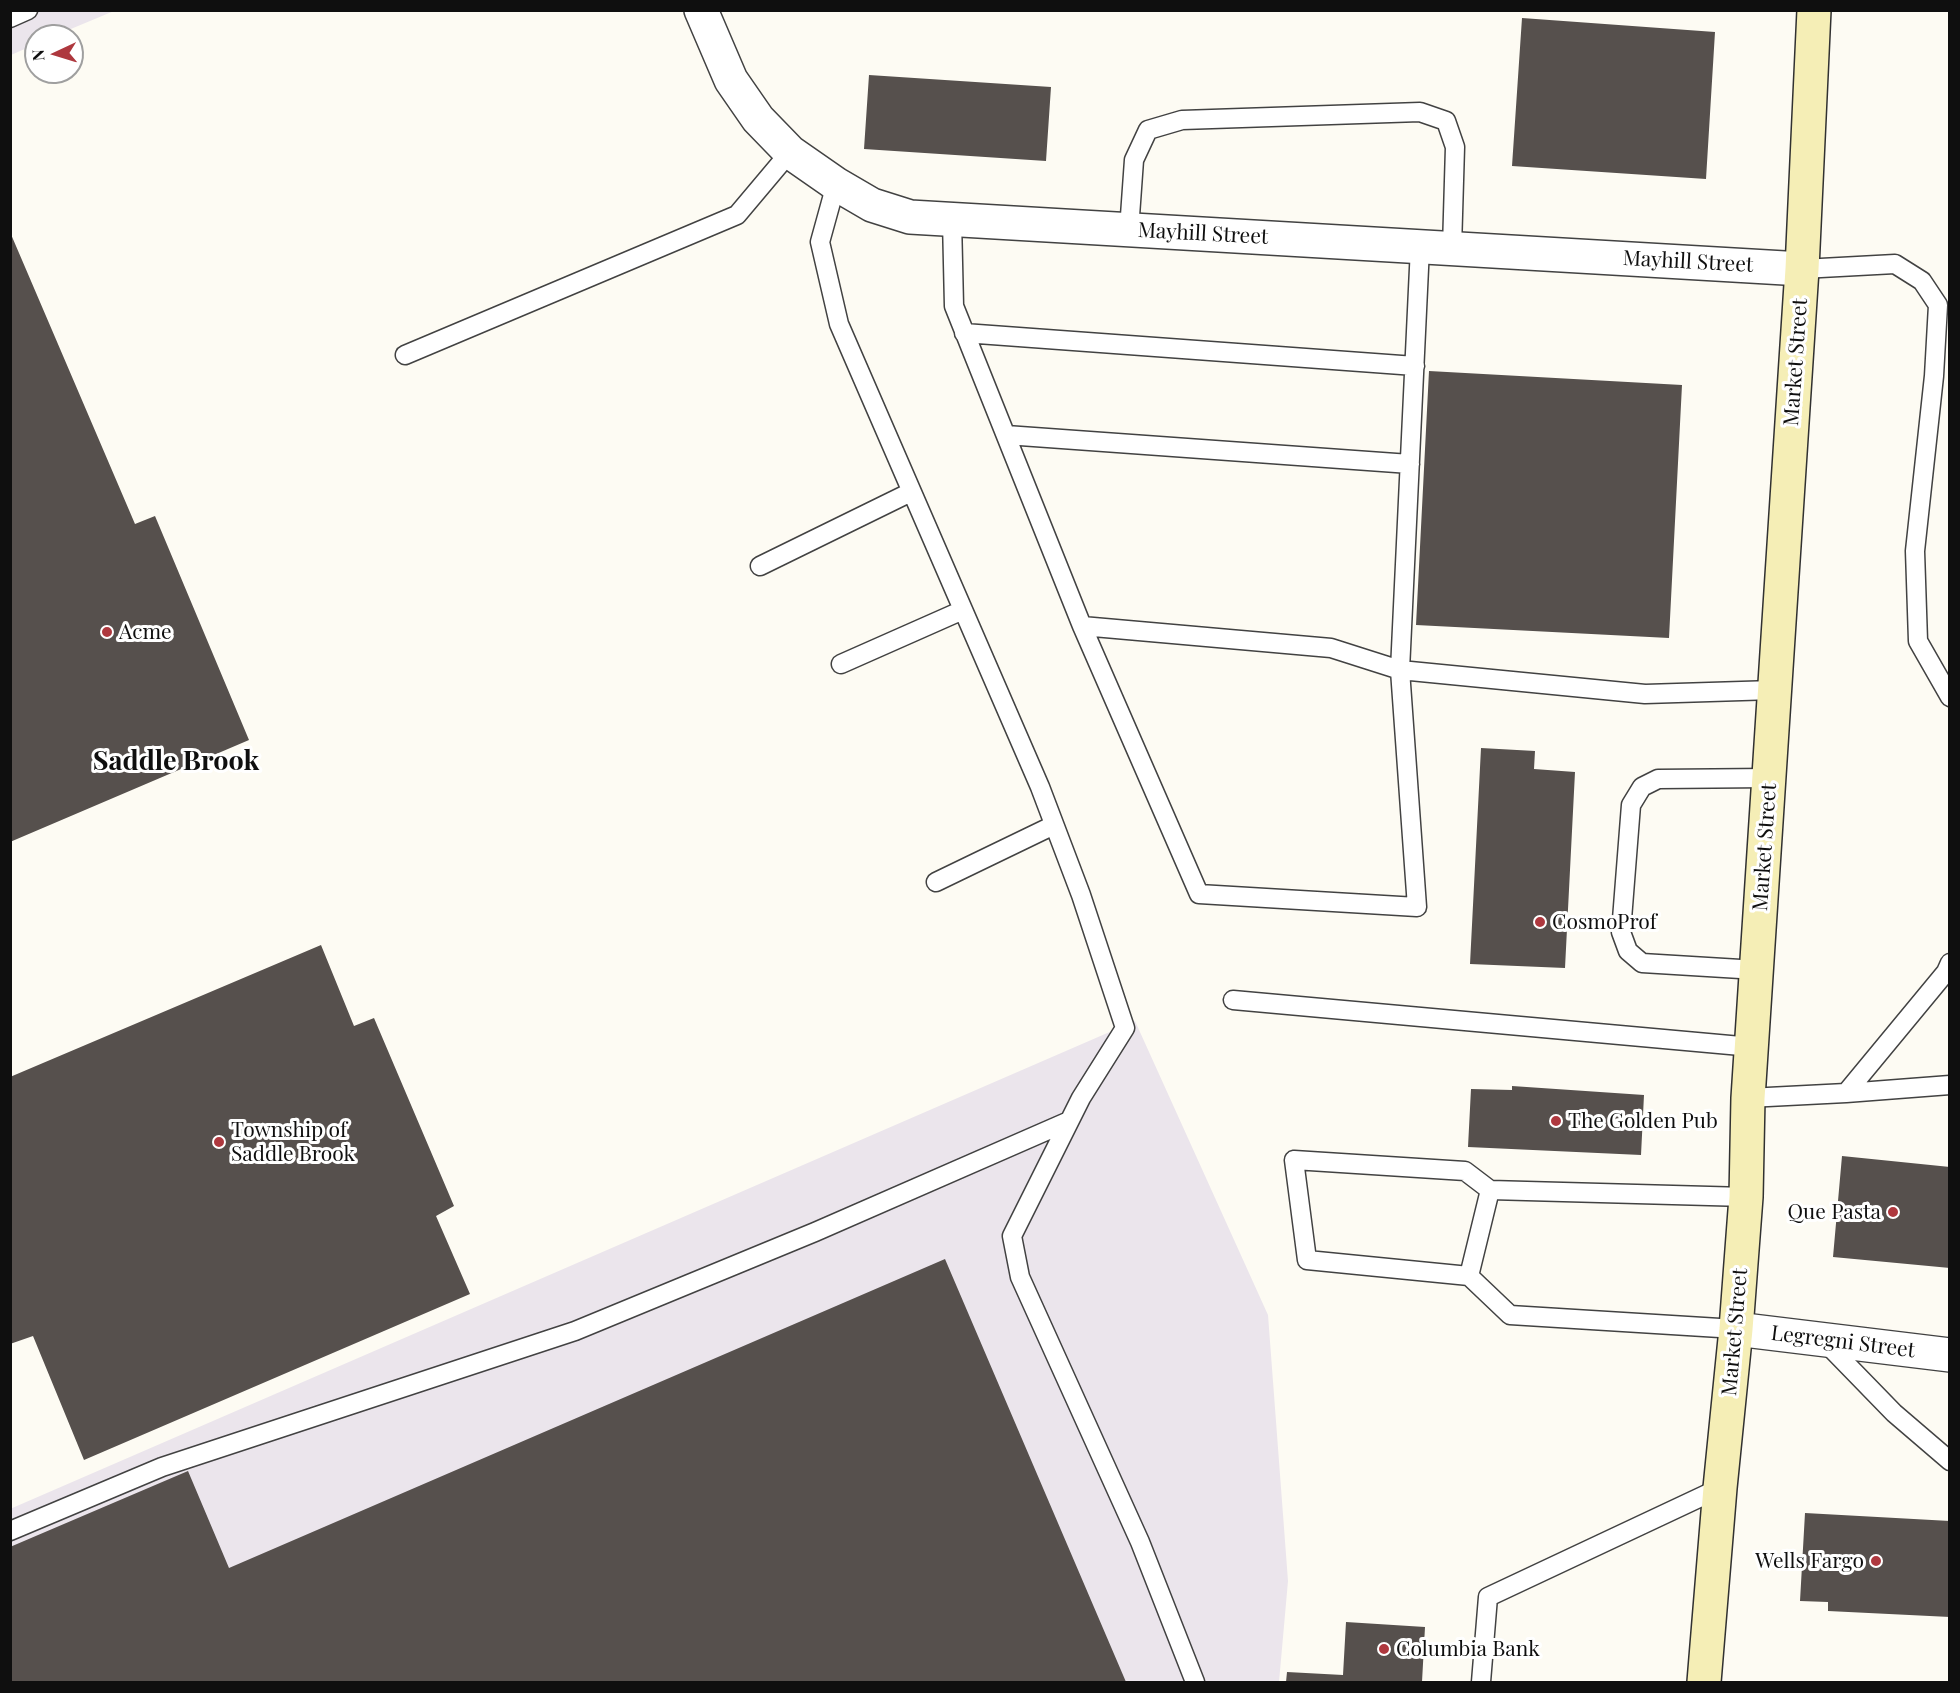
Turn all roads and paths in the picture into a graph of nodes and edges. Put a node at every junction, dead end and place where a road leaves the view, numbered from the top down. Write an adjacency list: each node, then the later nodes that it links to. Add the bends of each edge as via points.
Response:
1 (27, 10): 4 (lane)
2 (700, 10): 5 (street, Mayhill Street, via 731,80 758,118)
3 (1814, 10): 10 (main road, Market Street)
4 (10, 18)
5 (790, 152): 6 (street, Mayhill Street); 12 (lane, via 737,215)
6 (836, 184): 7 (street, Mayhill Street, via 872,205 910,217); 16 (lane, via 820,243 839,324)
7 (952, 220): 8 (street, Mayhill Street); 11 (lane, via 954,306)
8 (1129, 230): 9 (street, Mayhill Street); 9 (lane, via 1134,160 1148,130 1182,120 1420,112 1446,121 1455,147)
9 (1436, 248): 10 (street, Mayhill Street); 13 (lane)
10 (1802, 268): 22 (main road, Market Street); 23 (lane, via 1895,264 1922,281 1938,305 1916,562 1918,641)
11 (964, 333): 13 (lane); 14 (lane)
12 (405, 355)
13 (1415, 366): 15 (lane)
14 (1006, 435): 15 (lane); 19 (lane)
15 (1410, 464): 21 (lane)
16 (911, 492): 17 (lane); 18 (lane)
17 (760, 566)
18 (963, 610): 20 (lane); 25 (lane)
19 (1082, 626): 21 (lane, via 1331,648); 21 (lane, via 1199,894 1417,908)
20 (841, 664)
21 (1400, 670): 22 (lane, via 1645,694)
22 (1774, 690): 24 (main road, Market Street)
23 (1950, 697)
24 (1769, 778): 27 (main road, Market Street); 27 (lane, via 1658,779 1642,787 1631,805 1621,932 1628,951 1642,963)
25 (1054, 825): 26 (lane); 34 (lane, via 1125,1028)
26 (936, 882)
27 (1757, 970): 30 (main road, Market Street)
28 (1948, 970): 32 (lane)
29 (1233, 1000): 30 (lane)
30 (1752, 1047): 33 (main road, Market Street)
31 (1950, 1085): 32 (lane)
32 (1846, 1094): 33 (lane)
33 (1748, 1098): 36 (main road, Market Street)
34 (1069, 1121): 43 (lane, via 575,1331 162,1467); 44 (lane, via 1012,1236 1020,1277 1140,1542)
35 (1490, 1190): 36 (lane); 37 (lane); 37 (lane, via 1465,1171 1294,1160 1307,1260)
36 (1746, 1197): 38 (main road, Market Street)
37 (1469, 1276): 38 (lane, via 1510,1316)
38 (1736, 1329): 39 (street, Legregni Street); 42 (main road, Market Street)
39 (1822, 1339): 40 (street, Legregni Street); 41 (lane, via 1894,1413)
40 (1950, 1355)
41 (1950, 1461)
42 (1720, 1488): 45 (lane, via 1488,1597); 46 (main road, Market Street)
43 (10, 1531)
44 (1195, 1683)
45 (1481, 1683)
46 (1704, 1683)

